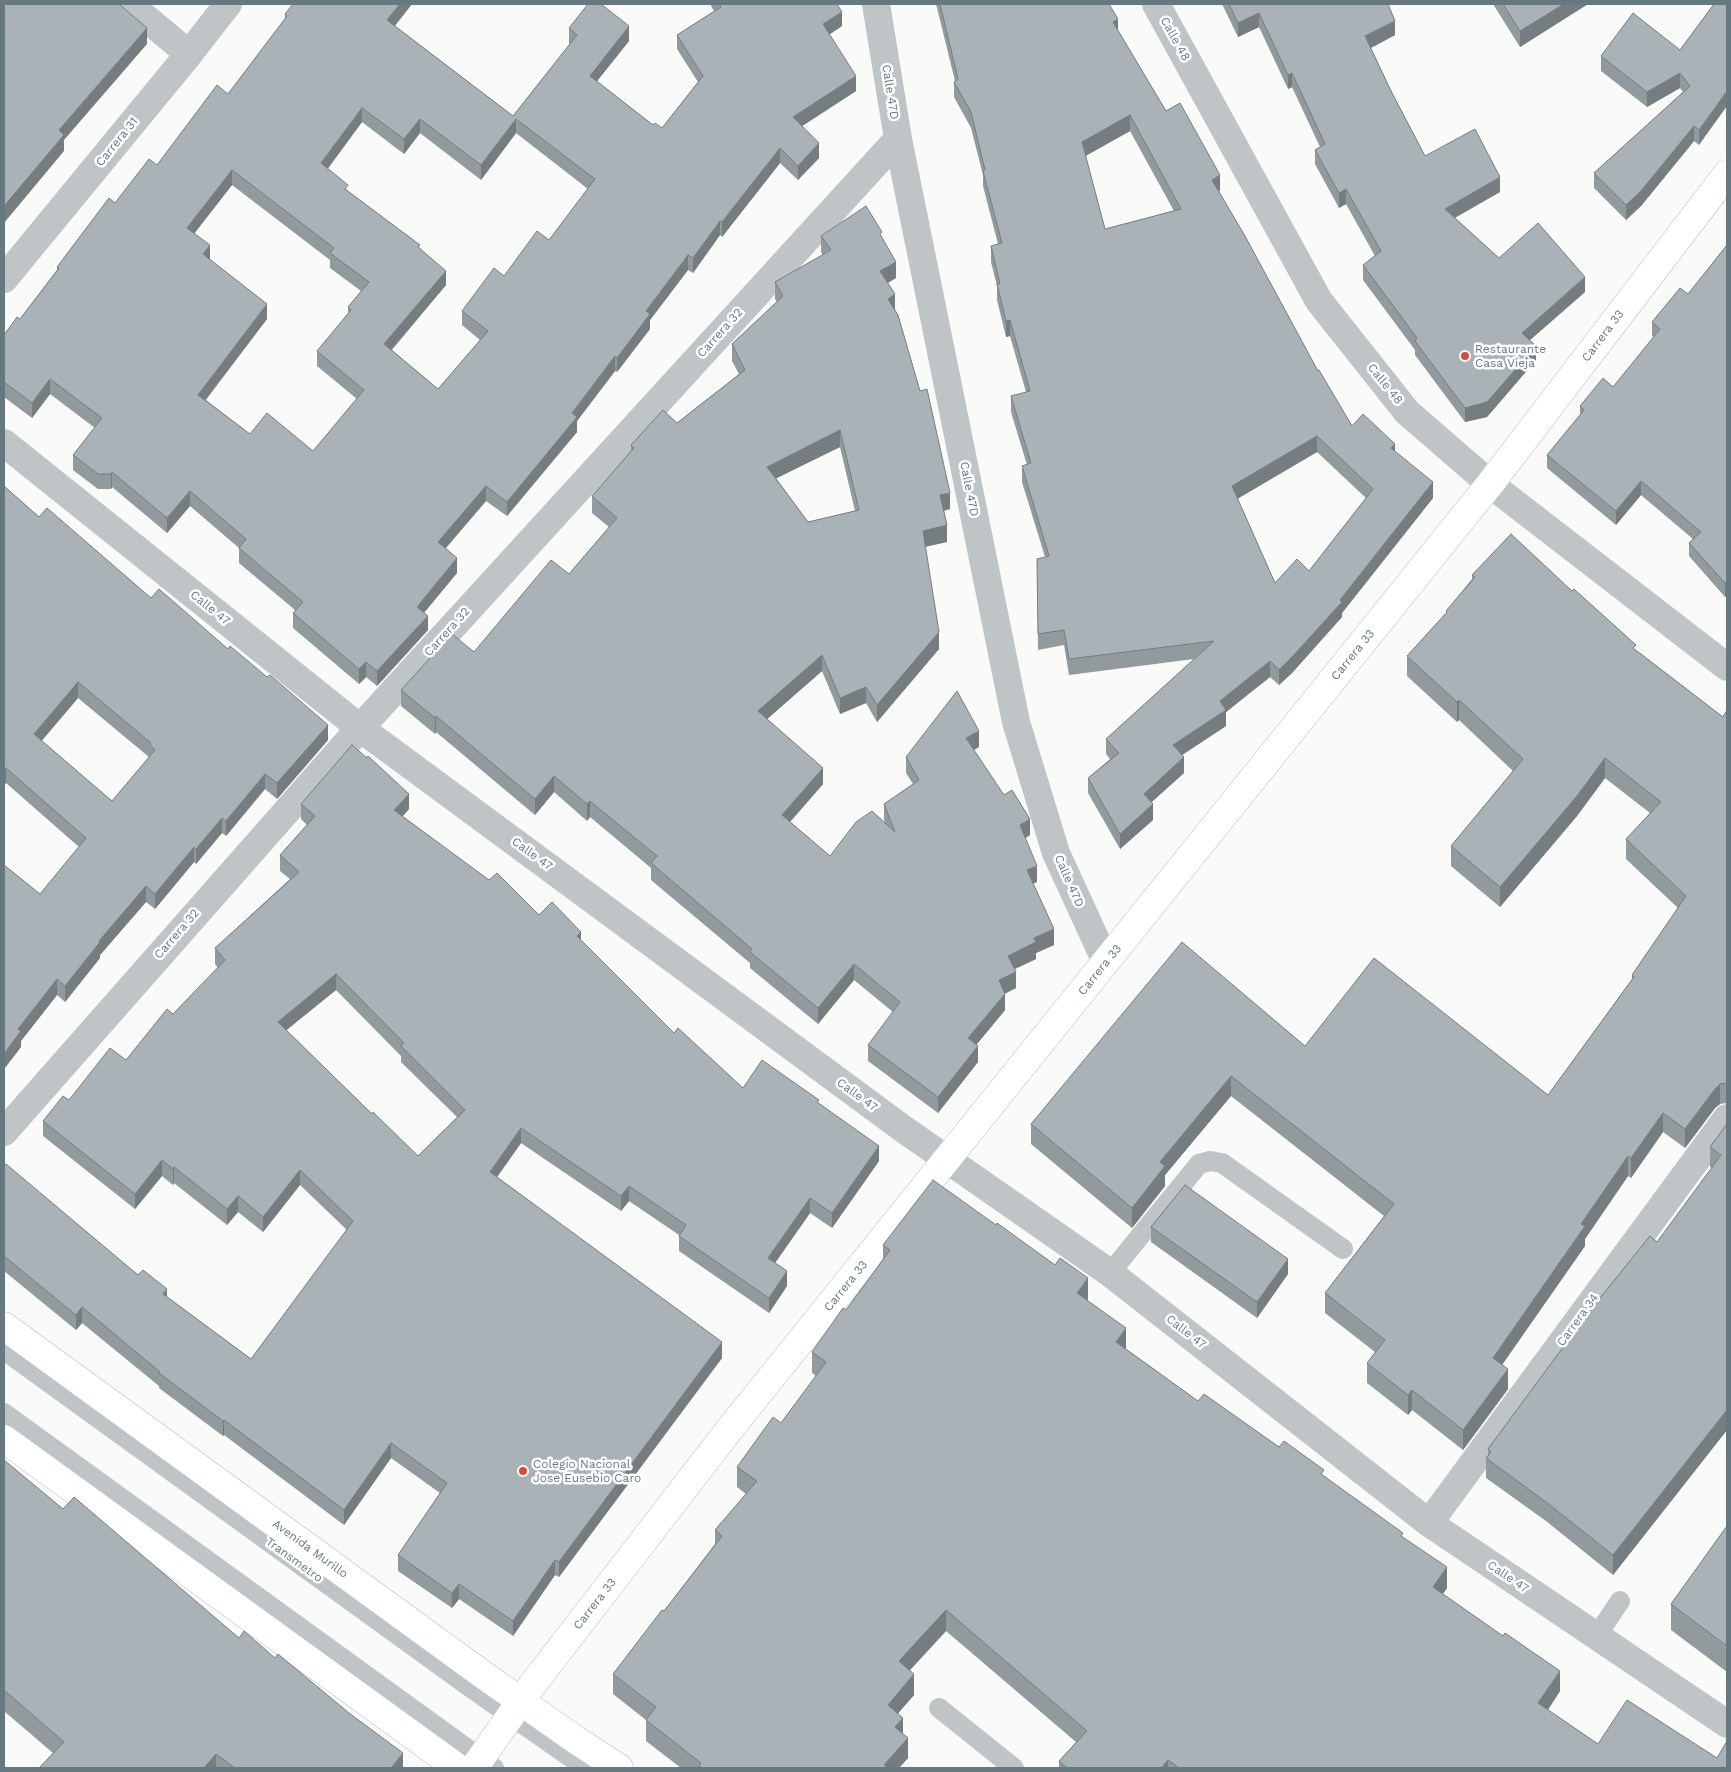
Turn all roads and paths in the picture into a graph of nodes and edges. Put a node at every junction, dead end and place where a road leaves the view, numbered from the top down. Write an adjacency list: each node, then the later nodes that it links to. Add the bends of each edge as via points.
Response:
1 (129, 4): 5 (street)
2 (228, 4): 5 (street, Carrera 31)
3 (876, 4): 6 (street, Calle 47D)
4 (1156, 4): 10 (street, Calle 48, via 1319,301 1407,412)
5 (189, 54): 8 (street, Carrera 31)
6 (898, 139): 12 (street, Carrera 32); 13 (street, Calle 47D, via 1016,722 1056,853)
7 (1727, 174): 10 (street, Carrera 33)
8 (4, 279)
9 (4, 443): 12 (street, Calle 47)
10 (1490, 484): 11 (street, Calle 48); 13 (street, Carrera 33)
11 (1727, 666)
12 (360, 728): 15 (street, Carrera 32); 16 (street, Calle 47)
13 (1106, 962): 16 (street, Carrera 33)
14 (1727, 1118): 23 (street, Carrera 34)
15 (4, 1132)
16 (948, 1160): 18 (street, Calle 47); 27 (street, Carrera 33, via 729,1430)
17 (1342, 1249): 18 (lane, via 1222,1164 1210,1161 1199,1164)
18 (1110, 1273): 23 (street, Calle 47)
19 (4, 1326): 27 (street, Avenida Murillo)
20 (4, 1350): 27 (lane, Transmetro)
21 (4, 1413): 29 (lane)
22 (4, 1439): 29 (street)
23 (1429, 1523): 25 (street, Calle 47)
24 (1620, 1600): 25 (lane)
25 (1596, 1637): 28 (street, Calle 47)
26 (939, 1708): 32 (lane)
27 (516, 1709): 29 (street, Carrera 33); 30 (lane, Transmetro); 31 (street, Avenida Murillo)
28 (1727, 1724)
29 (476, 1766)
30 (586, 1768)
31 (619, 1768)
32 (1014, 1768)

